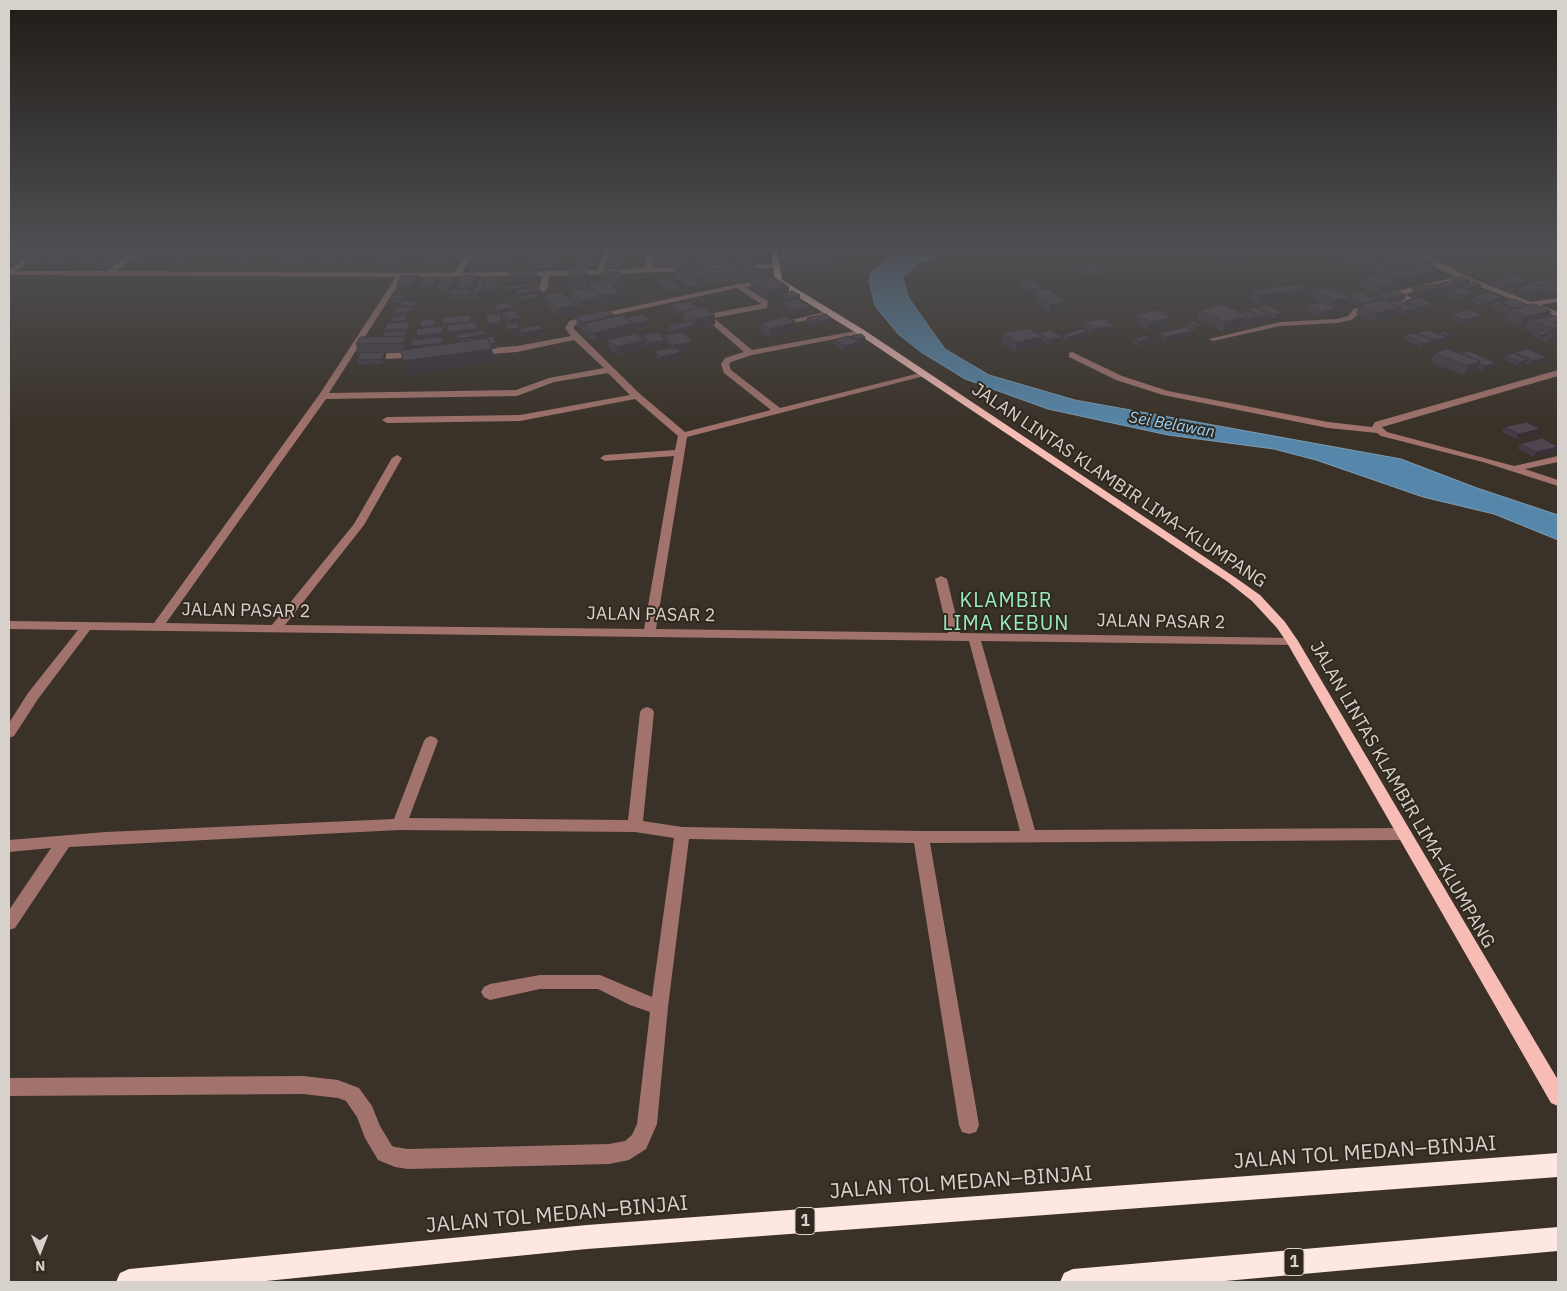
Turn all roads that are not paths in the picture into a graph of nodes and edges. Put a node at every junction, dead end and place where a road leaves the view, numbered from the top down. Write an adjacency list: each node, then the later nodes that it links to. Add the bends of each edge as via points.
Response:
1 (379, 309): 19 (street)
2 (633, 309): 13 (street, via 572,323 569,328)
3 (698, 309): 10 (street)
4 (747, 309): 10 (street)
5 (826, 309): 8 (main road, JALAN LINTAS KLAMBIR LIMA–KLUMPANG)
6 (1366, 309): 14 (street, via 1337,321 1280,324)
7 (1543, 309): 9 (street)
8 (830, 312): 11 (street); 12 (main road, JALAN LINTAS KLAMBIR LIMA–KLUMPANG)
9 (1558, 315)
10 (707, 317): 16 (street)
11 (770, 326)
12 (861, 332): 16 (street); 22 (main road, JALAN LINTAS KLAMBIR LIMA–KLUMPANG)
13 (576, 337): 15 (street, via 517,349); 20 (street)
14 (1213, 339)
15 (464, 353)
16 (750, 353): 25 (street, via 728,360 725,364 727,371)
17 (426, 355): 19 (street)
18 (1072, 355): 27 (street, via 1119,378 1166,393 1328,425)
19 (348, 358): 23 (street)
20 (610, 370): 23 (street, via 552,380 517,393); 24 (street)
21 (1558, 373): 27 (street, via 1378,424)
22 (924, 375): 25 (street); 43 (main road, JALAN LINTAS KLAMBIR LIMA–KLUMPANG, via 1232,580 1256,598)
23 (323, 396): 38 (street)
24 (637, 396): 26 (street, via 520,418); 28 (street)
25 (778, 411): 28 (street)
26 (386, 420)
27 (1378, 430): 33 (street)
28 (683, 435): 29 (street)
29 (680, 452): 31 (street); 40 (street)
30 (397, 458): 39 (street, via 359,525)
31 (605, 458)
32 (1558, 459): 33 (street)
33 (1514, 468): 34 (street)
34 (1558, 483)
35 (941, 580): 41 (street)
36 (9, 625): 37 (street, JALAN PASAR 2)
37 (87, 626): 38 (street, JALAN PASAR 2); 45 (street, via 32,696)
38 (157, 627): 39 (street, JALAN PASAR 2)
39 (276, 628): 40 (street, JALAN PASAR 2)
40 (648, 633): 41 (street, JALAN PASAR 2)
41 (956, 637): 42 (street, JALAN PASAR 2)
42 (974, 637): 43 (street, JALAN PASAR 2); 51 (street)
43 (1292, 641): 50 (main road, JALAN LINTAS KLAMBIR LIMA–KLUMPANG)
44 (647, 712): 48 (street)
45 (9, 732)
46 (431, 742): 47 (street)
47 (399, 824): 48 (street); 53 (street)
48 (635, 826): 49 (street)
49 (682, 833): 52 (street); 57 (street)
50 (1404, 834): 51 (street); 59 (main road, JALAN LINTAS KLAMBIR LIMA–KLUMPANG)
51 (1030, 836): 52 (street)
52 (921, 837): 60 (street)
53 (64, 842): 54 (street); 55 (street)
54 (9, 846)
55 (9, 923)
56 (490, 992): 57 (street, via 540,982 600,982)
57 (659, 1008): 58 (street, via 647,1124 639,1142 629,1150 609,1154 395,1157 385,1153 365,1112 352,1094 303,1085)
58 (9, 1088)
59 (1558, 1097)
60 (969, 1126)
61 (1558, 1165): 63 (highway, JALAN TOL MEDAN–BINJAI / 1, via 587,1238)
62 (1558, 1239): 64 (highway, 1)
63 (129, 1282)
64 (1073, 1282)

